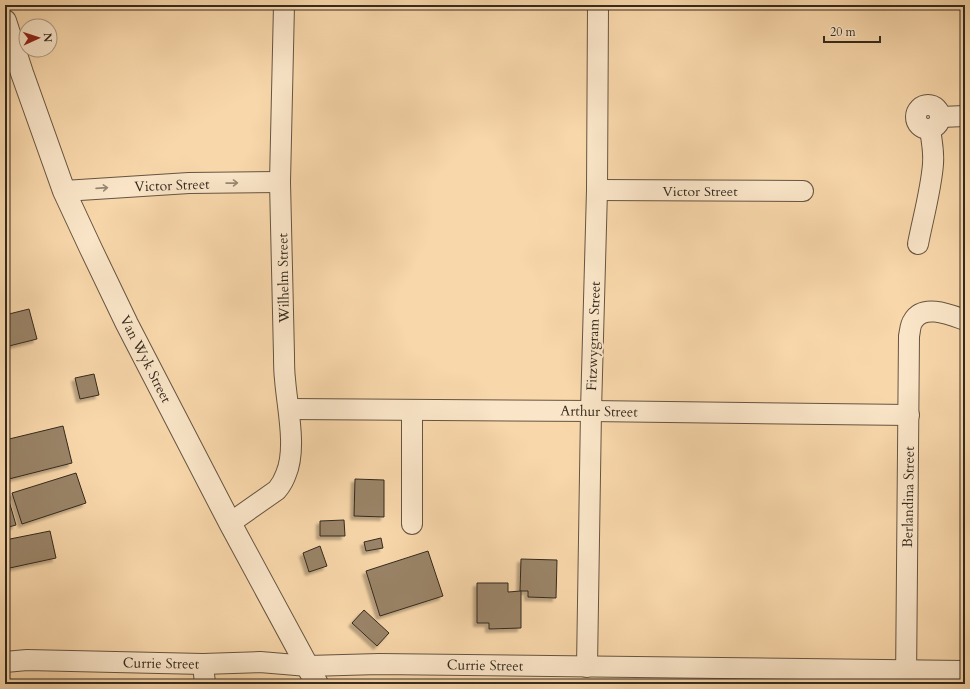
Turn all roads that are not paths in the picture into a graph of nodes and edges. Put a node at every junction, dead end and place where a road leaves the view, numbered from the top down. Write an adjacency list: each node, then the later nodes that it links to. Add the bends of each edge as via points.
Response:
1 (284, 5): 5 (street, Wilhelm Street)
2 (598, 5): 6 (street, Fitzwygram Street)
3 (5, 21): 7 (street, Van Wyk Street)
4 (965, 116): 9 (street, via 935,124 931,182)
5 (280, 182): 7 (street, Victor Street, one-way to 5, via 181,183); 11 (street, Wilhelm Street, via 284,361)
6 (597, 190): 8 (street, Victor Street); 13 (street, Fitzwygram Street)
7 (64, 191): 15 (street, Van Wyk Street, via 127,324)
8 (802, 191)
9 (918, 244)
10 (965, 320): 14 (street, Berlandina Street, via 930,312 920,314 911,323)
11 (289, 410): 12 (street, Arthur Street); 15 (street, Wilhelm Street, via 290,453 287,473 282,483 277,490)
12 (412, 410): 13 (street, Arthur Street); 16 (street)
13 (591, 411): 14 (street, Arthur Street); 19 (street, Fitzwygram Street)
14 (909, 415): 22 (street, Berlandina Street)
15 (230, 523): 21 (street, Van Wyk Street)
16 (412, 524)
17 (5, 662): 18 (street, Currie Street, via 27,660)
18 (203, 664): 21 (street, Currie Street, via 260,662); 23 (street)
19 (587, 667): 21 (street, Currie Street, via 386,664); 22 (street, Currie Street)
20 (965, 671): 22 (street, Currie Street)
21 (313, 675)
22 (906, 677)
23 (205, 684)

